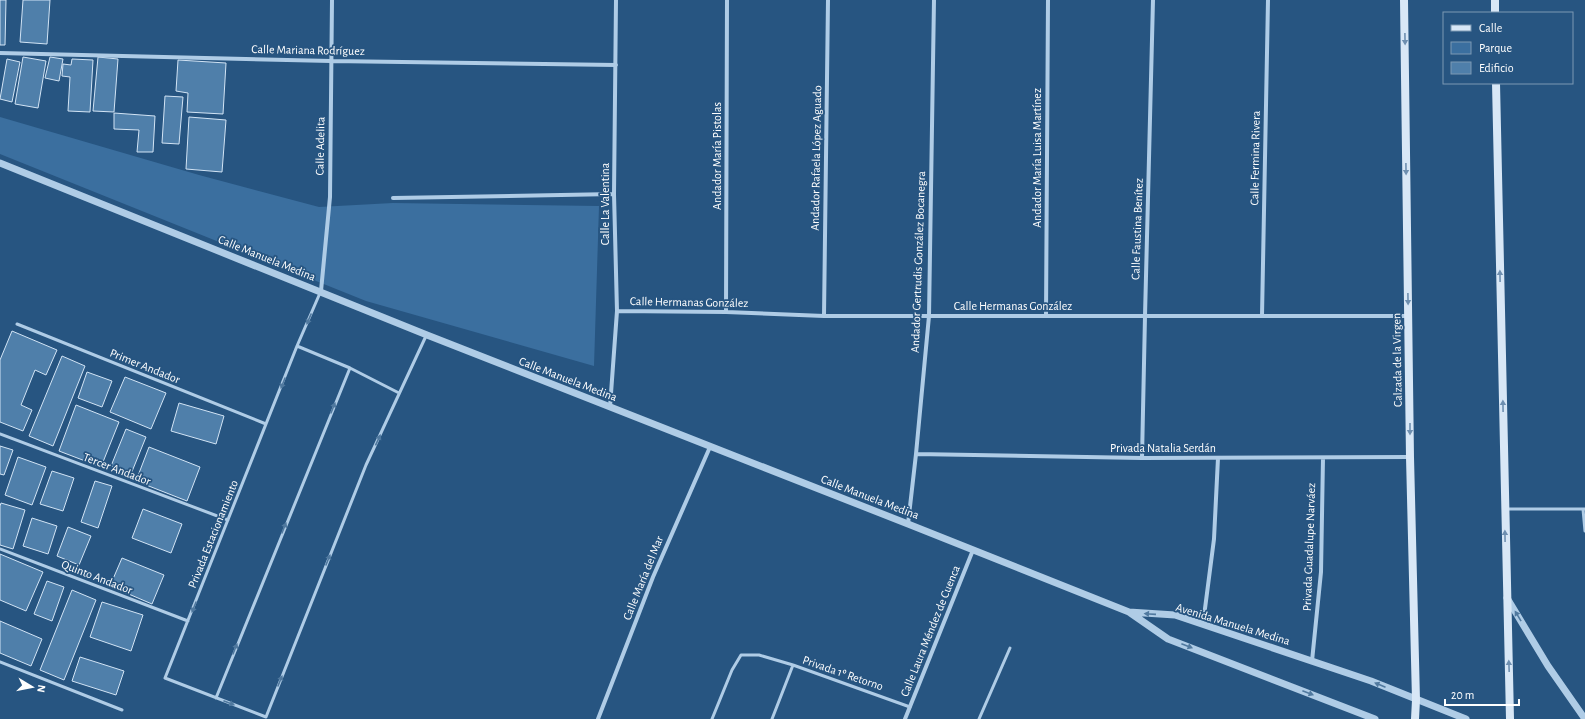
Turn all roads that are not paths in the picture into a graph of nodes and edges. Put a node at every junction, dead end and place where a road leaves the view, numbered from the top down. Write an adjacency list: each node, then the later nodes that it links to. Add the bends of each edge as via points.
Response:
1 (332, 0): 13 (street, Calle Adelita)
2 (616, 0): 14 (street, Calle La Valentina)
3 (727, 0): 21 (street, Andador María Pistolas)
4 (828, 0): 22 (street, Andador Rafaela López Aguado)
5 (934, 0): 23 (street, Andador Gertrudis González Bocanegra)
6 (1048, 0): 24 (street, Andador María Luisa Martínez)
7 (1153, 0): 25 (street, Calle Faustina Benítez)
8 (1268, 0): 26 (street, Calle Fermina Rivera)
9 (1404, 0): 27 (main road, Calzada de la Virgen, one-way to 27)
10 (1495, 0): 11 (main road)
11 (1495, 12)
12 (0, 53): 13 (street, Calle Mariana Rodríguez)
13 (331, 61): 14 (street, Calle Mariana Rodríguez); 19 (street, Calle Adelita, via 330,197)
14 (616, 65): 17 (street, Calle La Valentina)
15 (1496, 84): 42 (main road, one-way to 15)
16 (0, 163): 19 (street, Calle Manuela Medina)
17 (614, 194): 18 (street); 20 (street, Calle La Valentina)
18 (393, 198)
19 (321, 291): 29 (street, Calle Manuela Medina); 30 (lane, Privada Estacionamiento, one-way to 30)
20 (617, 310): 21 (street, Calle Hermanas González); 33 (street, Calle La Valentina)
21 (726, 312): 22 (street, Calle Hermanas González)
22 (824, 316): 23 (street, Calle Hermanas González)
23 (929, 316): 24 (street, Calle Hermanas González); 37 (street, Andador Gertrudis González Bocanegra)
24 (1046, 316): 25 (street, Calle Hermanas González)
25 (1145, 316): 26 (street, Calle Hermanas González); 39 (street, Calle Faustina Benítez)
26 (1262, 316): 27 (street, Calle Hermanas González)
27 (1409, 316): 38 (main road, Calzada de la Virgen, one-way to 38)
28 (17, 324): 34 (lane, Primer Andador)
29 (427, 335): 32 (lane, Privada Estacionamiento); 33 (street, Calle Manuela Medina)
30 (297, 346): 31 (lane); 34 (lane, Privada Estacionamiento, one-way to 34)
31 (350, 368): 32 (lane); 57 (lane, one-way to 31)
32 (399, 393): 57 (lane, Privada Estacionamiento, one-way to 32, via 266,717 366,465)
33 (610, 407): 36 (street, Calle Manuela Medina)
34 (266, 424): 44 (lane, Privada Estacionamiento)
35 (0, 434): 44 (lane, Tercer Andador)
36 (710, 446): 45 (street, Calle Manuela Medina); 61 (street, Calle María del Mar, via 653,577)
37 (916, 454): 39 (street, Privada Natalia Serdán); 45 (street, Andador Gertrudis González Bocanegra)
38 (1410, 457): 41 (street, Privada Natalia Serdán); 58 (main road, Calzada de la Virgen)
39 (1142, 458): 40 (street, Privada Natalia Serdán)
40 (1218, 458): 41 (street, Privada Natalia Serdán); 52 (street, via 1214,539)
41 (1323, 458): 54 (street, Privada Guadalupe Narváez, via 1321,572)
42 (1505, 509): 43 (lane); 49 (main road, one-way to 42)
43 (1584, 509): 46 (lane)
44 (228, 520): 51 (lane, Privada Estacionamiento, one-way to 51)
45 (908, 524): 48 (street, Calle Manuela Medina)
46 (1585, 530)
47 (0, 549): 51 (lane, Quinto Andador)
48 (973, 550): 50 (street, Calle Manuela Medina); 59 (street, Calle Laura Méndez de Cuenca)
49 (1507, 597): 69 (main road, one-way to 49); 70 (street, one-way to 49, via 1548,666)
50 (1129, 612): 52 (street, Avenida Manuela Medina, one-way to 50, via 1175,615); 66 (street, one-way to 66, via 1168,639)
51 (188, 621): 57 (lane, Privada Estacionamiento, via 166,678)
52 (1203, 624): 54 (street, Avenida Manuela Medina)
53 (1010, 648): 65 (lane)
54 (1312, 661): 58 (street, Avenida Manuela Medina, one-way to 54)
55 (0, 662): 60 (lane)
56 (793, 665): 59 (lane, Privada 1º Retorno); 62 (lane, Privada 1º Retorno, via 759,655 741,655 732,670); 63 (lane, Privada 1º Retorno)
57 (216, 698)
58 (1416, 700): 67 (main road, Calzada de la Virgen); 68 (street, Avenida Manuela Medina)
59 (910, 707): 64 (street, Calle Laura Méndez de Cuenca)
60 (122, 710)
61 (598, 719)
62 (712, 719)
63 (772, 719)
64 (905, 719)
65 (979, 719)
66 (1375, 719)
67 (1416, 719)
68 (1466, 719)
69 (1510, 719)
70 (1585, 719)

